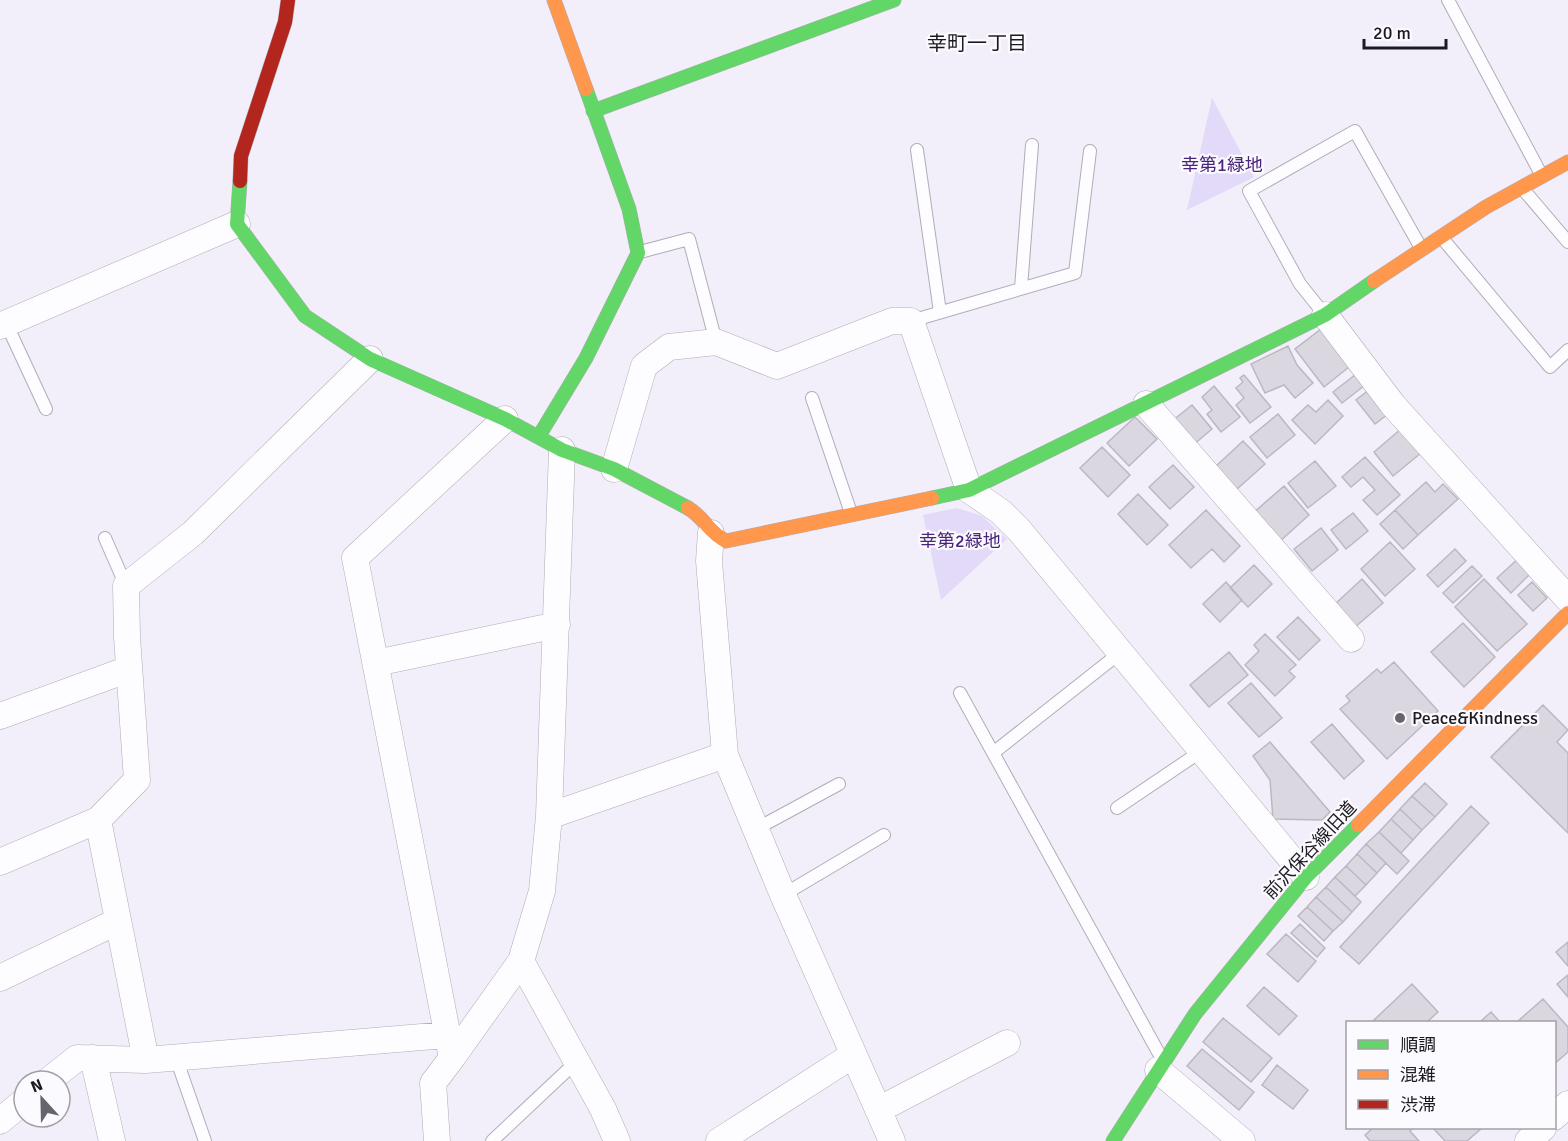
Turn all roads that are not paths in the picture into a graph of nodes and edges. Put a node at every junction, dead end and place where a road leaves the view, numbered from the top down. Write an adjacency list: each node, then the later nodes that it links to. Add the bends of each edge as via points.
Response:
1 (288, 0): 12 (street, via 285,22 241,156)
2 (554, 0): 5 (street)
3 (894, 0): 5 (street, via 846,13)
4 (1448, 0): 10 (lane)
5 (593, 111): 16 (street, via 629,209)
6 (1032, 145): 17 (lane)
7 (917, 150): 18 (lane)
8 (1090, 151): 17 (lane, via 1075,273)
9 (1568, 162): 10 (street)
10 (1542, 176): 11 (street)
11 (1522, 188): 13 (street); 14 (lane)
12 (237, 224): 21 (street); 24 (street, via 305,316)
13 (1441, 237): 15 (street); 23 (lane, via 1550,367)
14 (1568, 242)
15 (1420, 248): 19 (street); 19 (lane, via 1355,131 1249,191 1299,284)
16 (638, 253): 22 (lane, via 689,239); 29 (street, via 586,358)
17 (1021, 288): 18 (lane)
18 (940, 312): 20 (lane)
19 (1325, 315): 26 (street); 37 (street, via 1393,405)
20 (911, 321): 22 (street, via 892,321 777,366); 32 (street)
21 (3, 324): 27 (lane)
22 (716, 342): 31 (street, via 669,347 644,366)
23 (1568, 350)
24 (370, 359): 28 (street); 36 (street, via 193,533)
25 (812, 398): 33 (lane)
26 (1146, 404): 32 (street); 40 (street)
27 (46, 409)
28 (505, 419): 29 (street); 42 (street, via 356,558)
29 (539, 436): 30 (street)
30 (562, 450): 31 (street); 39 (street)
31 (614, 469): 34 (street, via 701,516)
32 (969, 490): 33 (street); 41 (street, via 1020,531)
33 (852, 514): 34 (street, via 740,540 726,541)
34 (711, 533): 48 (street, via 709,561)
35 (105, 538): 36 (lane)
36 (126, 586): 43 (street)
37 (1568, 599)
38 (1568, 613): 56 (street, 前沢保谷線旧道)
39 (557, 625): 42 (street); 51 (street)
40 (1351, 639)
41 (1121, 652): 46 (street); 47 (lane)
42 (376, 663): 62 (street)
43 (129, 669): 45 (street); 52 (street, via 137,780)
44 (960, 693): 47 (lane)
45 (0, 716)
46 (1203, 750): 50 (lane); 56 (street)
47 (993, 753): 68 (lane)
48 (725, 755): 51 (street); 53 (street)
49 (839, 784): 53 (lane)
50 (1117, 808)
51 (549, 816): 59 (street, via 542,891)
52 (98, 820): 55 (street); 58 (street)
53 (756, 829): 57 (street)
54 (884, 835): 57 (lane)
55 (0, 862)
56 (1306, 877): 68 (street, 前沢保谷線旧道)
57 (783, 895): 63 (street)
58 (118, 921): 60 (street); 66 (street)
59 (521, 961): 62 (street); 67 (street)
60 (0, 978)
61 (1007, 1043): 71 (street)
62 (449, 1046): 65 (street); 78 (street, via 433,1083)
63 (854, 1055): 71 (street); 81 (street)
64 (93, 1058): 66 (street); 69 (street, via 76,1058); 76 (street)
65 (176, 1058): 66 (street); 77 (lane)
66 (146, 1060)
67 (576, 1062): 79 (lane); 80 (street)
68 (1160, 1066): 83 (street, 前沢保谷線旧道); 84 (street)
69 (63, 1069)
70 (1568, 1104): 73 (street)
71 (878, 1110): 82 (street)
72 (12, 1111): 74 (street)
73 (1556, 1115)
74 (0, 1121)
75 (1544, 1129): 85 (street)
76 (112, 1141)
77 (205, 1141)
78 (437, 1141)
79 (492, 1141)
80 (617, 1141)
81 (719, 1141)
82 (892, 1141)
83 (1113, 1141)
84 (1242, 1141)
85 (1528, 1141)

